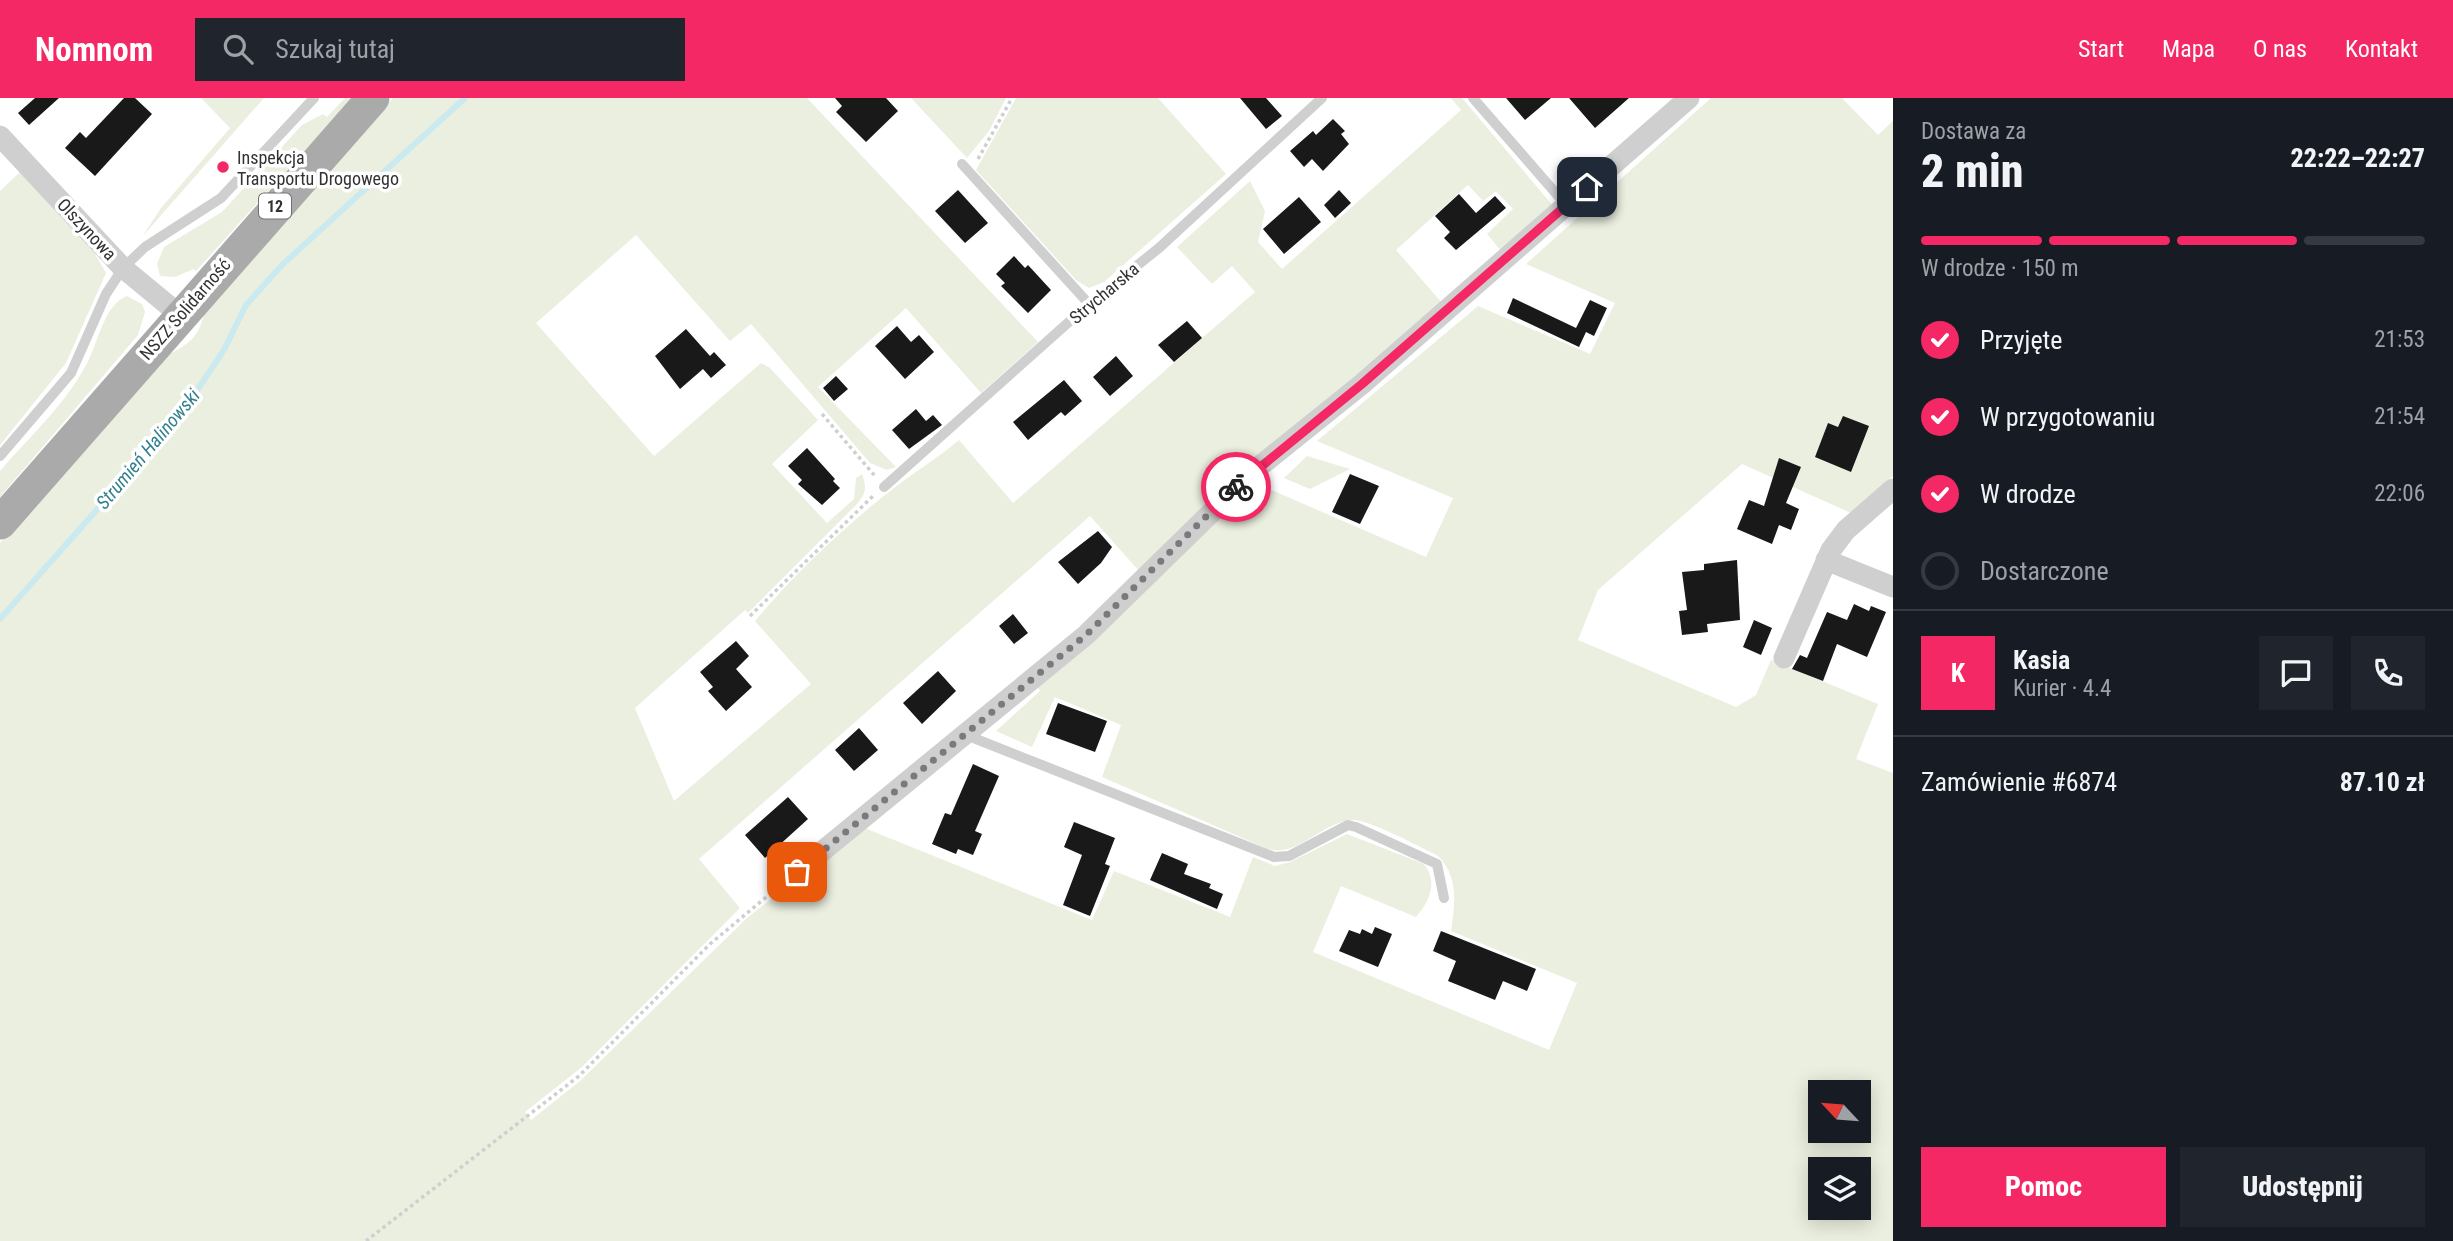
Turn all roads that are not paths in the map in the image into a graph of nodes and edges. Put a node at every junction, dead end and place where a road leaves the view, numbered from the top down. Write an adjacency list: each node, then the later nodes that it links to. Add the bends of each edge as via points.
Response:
1 (314, 98): 9 (lane, via 220,198 145,247)
2 (373, 98): 11 (main road, NSZZ Solidarność / 12)
3 (1322, 98): 10 (lane, Strycharska, via 1159,248)
4 (1473, 98): 8 (lane)
5 (1689, 98): 8 (street)
6 (0, 136): 9 (street, Olszynowa)
7 (966, 168): 10 (lane)
8 (1566, 205): 19 (street, via 1362,384 1255,470 1086,635)
9 (123, 268): 11 (street, Olszynowa); 12 (lane, via 106,294 71,373)
10 (1089, 304): 13 (lane, Strycharska)
11 (180, 315): 15 (main road, NSZZ Solidarność / 12)
12 (0, 456)
13 (884, 487)
14 (1893, 489): 16 (street, via 1846,530)
15 (0, 523)
16 (1826, 560): 17 (street); 18 (street)
17 (1893, 587)
18 (1784, 658)
19 (966, 734): 20 (street); 21 (lane, via 1274,857 1289,856 1349,825 1356,827 1437,864)
20 (797, 872)
21 (1444, 898)

